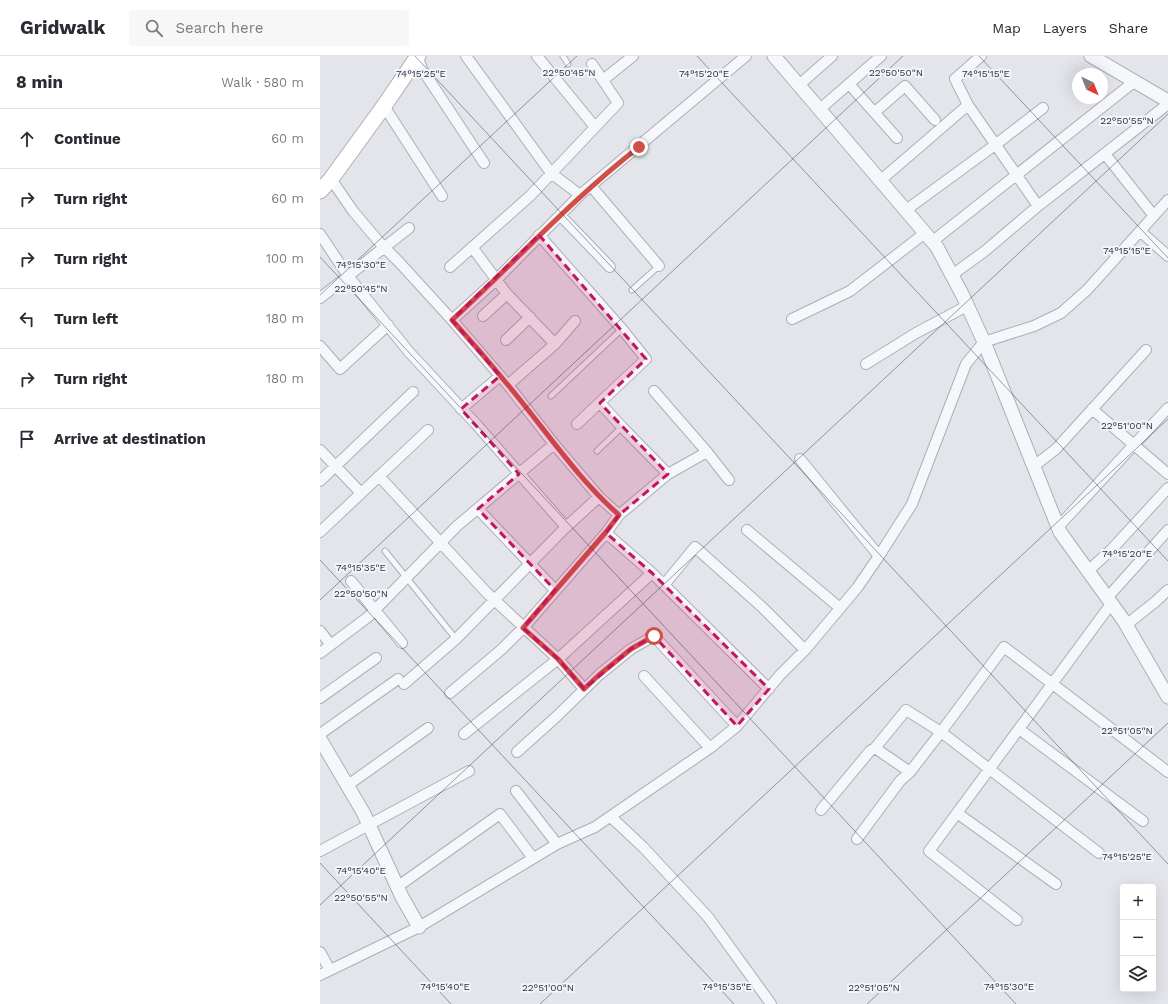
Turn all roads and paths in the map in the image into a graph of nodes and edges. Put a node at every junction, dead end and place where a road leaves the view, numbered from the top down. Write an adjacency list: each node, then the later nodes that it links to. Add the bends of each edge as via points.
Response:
1 (417, 56): 21 (main road); 30 (street, via 422,69)
2 (466, 56): 31 (street)
3 (537, 56): 26 (street)
4 (563, 56): 12 (lane)
5 (633, 56): 14 (street)
6 (746, 56): 35 (street)
7 (774, 56): 17 (street)
8 (832, 56): 17 (street)
9 (881, 56): 16 (street)
10 (981, 56): 19 (street, via 955,79)
11 (1091, 56): 15 (street)
12 (568, 64)
13 (592, 64): 14 (street)
14 (603, 80): 26 (street, via 618,103)
15 (1134, 82): 18 (street); 32 (street)
16 (849, 84): 23 (street); 24 (street)
17 (799, 85): 23 (street)
18 (1168, 101)
19 (968, 104): 28 (street); 34 (street)
20 (1168, 104): 29 (street)
21 (384, 106): 33 (main road); 38 (street)
22 (1042, 108): 28 (street)
23 (820, 109): 34 (street)
24 (875, 112): 25 (street, via 905,86); 27 (street)
25 (935, 120)
26 (595, 127): 31 (street)
27 (897, 138)
28 (995, 145): 32 (street); 41 (street)
29 (1105, 154): 40 (street); 43 (street)
30 (484, 163)
31 (551, 173): 37 (street); 50 (street, via 530,196)
32 (1016, 176): 40 (street); 48 (street)
33 (331, 179): 36 (main road); 49 (street, via 353,211)
34 (881, 180): 41 (street)
35 (591, 186): 37 (street); 52 (street)
36 (320, 191)
37 (580, 195): 42 (street)
38 (442, 196)
39 (1168, 200): 43 (street)
40 (1038, 206): 55 (street)
41 (906, 210): 48 (street)
42 (560, 215): 47 (street); 54 (street)
43 (1154, 216): 45 (street)
44 (409, 228): 49 (street)
45 (1140, 232): 51 (street); 70 (street, via 1087,290 1061,313 1034,326)
46 (320, 234): 56 (street)
47 (539, 235): 57 (street); 68 (street)
48 (929, 237): 55 (street); 64 (street, via 850,292)
49 (385, 247): 56 (street); 65 (street)
50 (472, 247): 53 (street); 57 (street)
51 (1168, 256)
52 (659, 266): 58 (lane)
53 (450, 267)
54 (610, 267)
55 (952, 275): 61 (street)
56 (348, 276): 60 (street); 67 (street)
57 (496, 280): 59 (street); 65 (street)
58 (632, 290)
59 (507, 294): 62 (street); 63 (street)
60 (320, 298)
61 (967, 306): 70 (street); 74 (street)
62 (483, 316)
63 (530, 317): 69 (street); 71 (street)
64 (792, 319)
65 (452, 320): 75 (street)
66 (575, 321): 71 (street)
67 (388, 325): 72 (street, via 340,369); 82 (street)
68 (622, 329): 79 (lane); 80 (street, via 646,358)
69 (506, 340)
70 (984, 342): 94 (street); 114 (street, via 966,364 912,504)
71 (555, 344): 76 (street)
72 (320, 346)
73 (1146, 350): 83 (street)
74 (866, 364)
75 (500, 376): 76 (street); 82 (street)
76 (508, 385): 87 (street)
77 (654, 391): 91 (street)
78 (413, 392): 93 (street)
79 (551, 396)
80 (600, 403): 84 (street); 85 (street)
81 (1168, 408): 88 (street)
82 (461, 409): 95 (street)
83 (1092, 409): 88 (street); 94 (street, via 1056,449)
84 (577, 424)
85 (622, 427): 90 (lane); 96 (street)
86 (428, 430): 98 (street)
87 (554, 444): 95 (street); 103 (street)
88 (1134, 445): 97 (street); 107 (street)
89 (320, 450): 93 (street)
90 (597, 451)
91 (707, 452): 96 (street); 99 (street)
92 (800, 459): 114 (street)
93 (335, 466): 100 (street); 102 (street)
94 (1034, 466): 107 (street)
95 (519, 474): 104 (street); 106 (street)
96 (668, 474): 105 (street)
97 (1168, 474)
98 (379, 476): 102 (street); 112 (street)
99 (729, 480)
100 (320, 481)
101 (1168, 488): 116 (street, via 1112,549)
102 (361, 493): 110 (street)
103 (599, 497): 105 (street); 106 (street)
104 (478, 509): 112 (street); 115 (street)
105 (619, 515): 111 (street)
106 (566, 527): 115 (street)
107 (1058, 527): 116 (street)
108 (747, 530): 125 (street)
109 (1168, 530): 124 (street)
110 (320, 532)
111 (606, 532): 117 (street); 121 (street)
112 (440, 543): 118 (street); 123 (street)
113 (385, 551): 118 (lane)
114 (879, 556): 125 (street)
115 (529, 565): 121 (street); 123 (street)
116 (1088, 571): 124 (street)
117 (652, 573): 120 (street); 136 (street)
118 (406, 578): 126 (street); 130 (lane)
119 (351, 581): 126 (street)
120 (664, 585): 133 (street, via 695,547); 140 (street)
121 (555, 590): 128 (street)
122 (1168, 590): 127 (street)
123 (494, 599): 128 (street); 130 (street)
124 (1109, 601): 127 (street); 138 (street)
125 (840, 608): 133 (street)
126 (375, 610): 131 (street); 132 (street)
127 (1126, 625): 142 (street)
128 (523, 628): 136 (street); 141 (street)
129 (320, 631): 132 (street)
130 (456, 639): 148 (street, via 401,682)
131 (402, 643)
132 (331, 645): 134 (street)
133 (805, 650): 140 (street)
134 (320, 653)
135 (376, 658): 143 (street)
136 (558, 659): 139 (street); 149 (street)
137 (644, 676): 151 (street)
138 (1052, 685): 146 (street); 147 (street, via 1004,647); 157 (street)
139 (584, 689): 144 (street, via 631,649 654,636); 153 (street)
140 (769, 689): 144 (street)
141 (450, 693)
142 (1168, 697)
143 (320, 698)
144 (737, 726): 151 (street)
145 (428, 728): 158 (street)
146 (1019, 729): 154 (street); 163 (street)
147 (940, 732): 152 (street, via 906,710); 154 (street); 156 (street)
148 (320, 734)
149 (464, 734)
150 (322, 745): 158 (street)
151 (710, 748): 162 (street)
152 (875, 748): 156 (street); 160 (street)
153 (517, 752)
154 (990, 769): 161 (street); 168 (street)
155 (469, 770): 164 (street)
156 (910, 772): 165 (street, via 900,781)
157 (1168, 772)
158 (348, 785): 164 (street)
159 (516, 791): 166 (street)
160 (821, 810)
161 (958, 813): 170 (street); 172 (street, via 929,852)
162 (612, 817): 166 (street); 177 (street, via 708,917)
163 (1143, 821)
164 (369, 825): 167 (street); 171 (street)
165 (857, 839)
166 (557, 844): 169 (street)
167 (320, 851)
168 (1099, 853)
169 (533, 858): 171 (street, via 500,814); 173 (street)
170 (1056, 884)
171 (397, 887): 173 (street)
172 (1017, 920)
173 (418, 927): 175 (street)
174 (320, 952): 175 (street)
175 (330, 970): 176 (street)
176 (320, 975)
177 (771, 1004)

